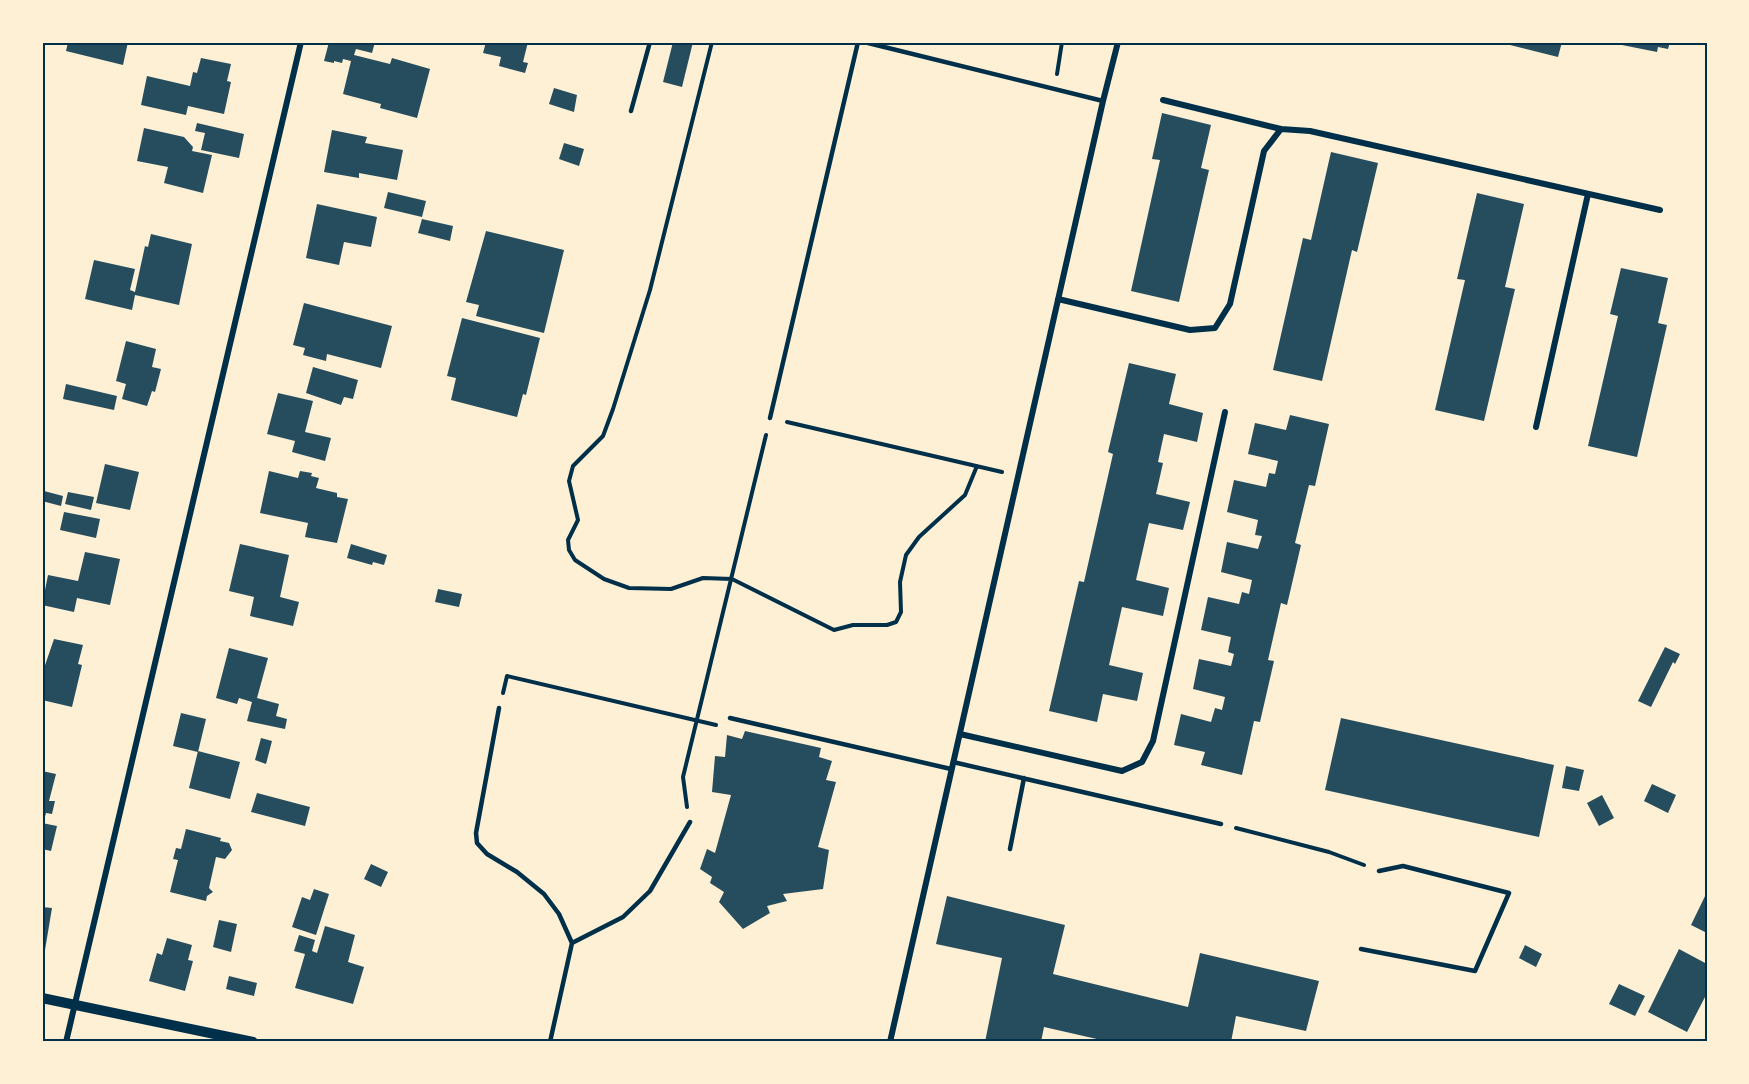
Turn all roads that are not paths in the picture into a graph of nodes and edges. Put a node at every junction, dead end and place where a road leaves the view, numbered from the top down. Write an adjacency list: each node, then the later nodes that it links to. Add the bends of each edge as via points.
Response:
1 (301, 42): 29 (street)
2 (650, 42): 8 (lane)
3 (858, 42): 14 (lane)
4 (864, 42): 7 (lane)
5 (1118, 42): 7 (street)
6 (1163, 100): 9 (street)
7 (1102, 101): 12 (street)
8 (631, 111)
9 (1281, 129): 10 (street, via 1310,131); 12 (street, via 1264,151 1230,304 1215,328 1190,330)
10 (1588, 194): 11 (street); 15 (street)
11 (1660, 210)
12 (1058, 299): 18 (street)
13 (1225, 412): 18 (street, via 1152,741 1142,762 1122,771)
14 (770, 418)
15 (1536, 427)
16 (500, 708): 26 (lane, via 477,843 544,894 560,914)
17 (730, 718): 20 (lane)
18 (960, 734): 19 (street)
19 (953, 762): 20 (street); 21 (lane)
20 (951, 769): 33 (street)
21 (1024, 778): 23 (lane); 24 (lane)
22 (690, 822): 26 (lane, via 650,891 623,917)
23 (1221, 824)
24 (1010, 849)
25 (1379, 871): 27 (lane, via 1402,866 1509,893 1475,971)
26 (572, 943): 32 (lane)
27 (1361, 949)
28 (42, 998): 29 (street)
29 (75, 1004): 30 (street); 31 (street)
30 (66, 1042)
31 (253, 1042)
32 (550, 1042)
33 (890, 1042)

